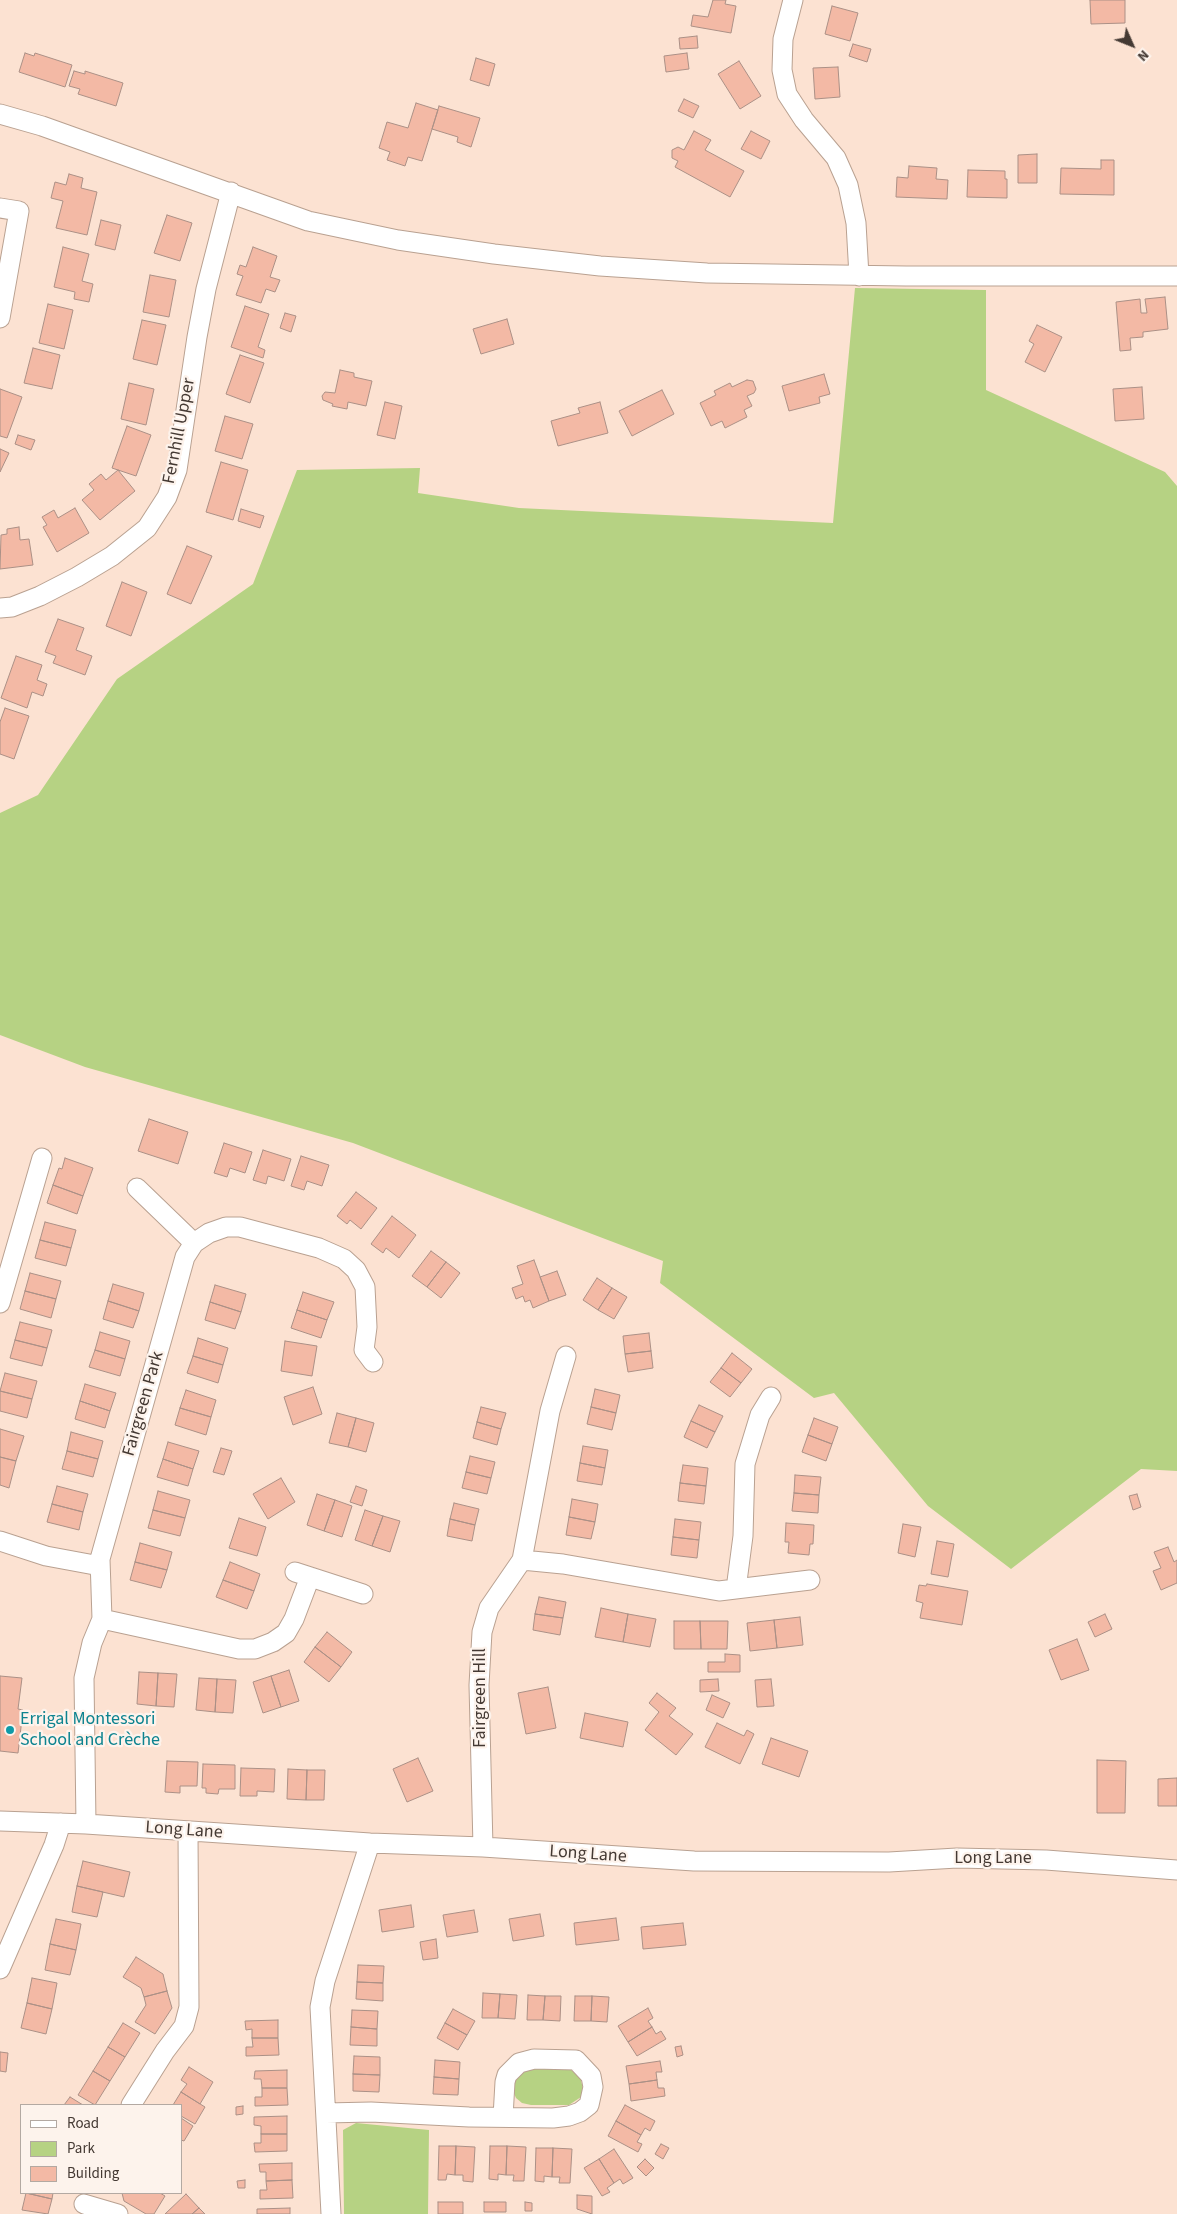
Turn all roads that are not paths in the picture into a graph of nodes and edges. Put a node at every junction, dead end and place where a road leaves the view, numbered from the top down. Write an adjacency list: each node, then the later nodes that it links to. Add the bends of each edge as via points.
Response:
1 (792, 0): 5 (street, via 782,70 787,94 836,158 848,185 856,224)
2 (0, 114): 3 (street)
3 (231, 192): 5 (street, via 308,221 398,240 494,254 600,266 707,273); 8 (street, Fernhill Upper, via 206,288 177,470 167,497 147,528 112,556 40,596)
4 (0, 208): 7 (street, via 19,211)
5 (859, 276): 6 (street)
6 (1177, 276)
7 (0, 318)
8 (0, 608)
9 (42, 1158): 12 (street)
10 (137, 1188): 11 (street)
11 (194, 1243): 14 (street, via 226,1227 240,1227 319,1248 344,1259 356,1270 365,1287 367,1327 364,1350); 18 (street, Fairgreen Park, via 185,1257)
12 (0, 1303)
13 (566, 1356): 17 (street, Fairgreen Hill, via 550,1411)
14 (373, 1362)
15 (771, 1397): 20 (street, via 760,1415 745,1464 743,1536)
16 (0, 1541): 18 (street, via 46,1556)
17 (522, 1560): 20 (street, via 719,1591); 28 (street, Fairgreen Hill, via 488,1608 482,1632 479,1685)
18 (100, 1566): 22 (street, Fairgreen Park)
19 (810, 1580): 20 (street)
20 (736, 1589)
21 (363, 1594): 22 (street, via 302,1575 294,1619 286,1632 273,1642 255,1649 239,1649)
22 (102, 1619): 25 (street, Fairgreen Park, via 92,1643 84,1678)
23 (0, 1821): 24 (street, Long Lane)
24 (61, 1823): 25 (street, Long Lane); 30 (street)
25 (86, 1824): 26 (street, Long Lane)
26 (188, 1831): 27 (street, Long Lane); 31 (street, via 189,2007 184,2026)
27 (370, 1843): 28 (street, Long Lane); 32 (street, via 322,1994)
28 (483, 1847): 29 (street, Long Lane, via 716,1862 889,1862 957,1858 1046,1860)
29 (1177, 1870)
30 (0, 1970)
31 (132, 2104)
32 (326, 2113): 33 (street); 36 (street)
33 (503, 2117): 33 (street, via 554,2118 580,2112 589,2105 592,2096 591,2076 576,2060 519,2062 504,2082)
34 (84, 2204): 35 (street)
35 (118, 2214)
36 (331, 2214)

